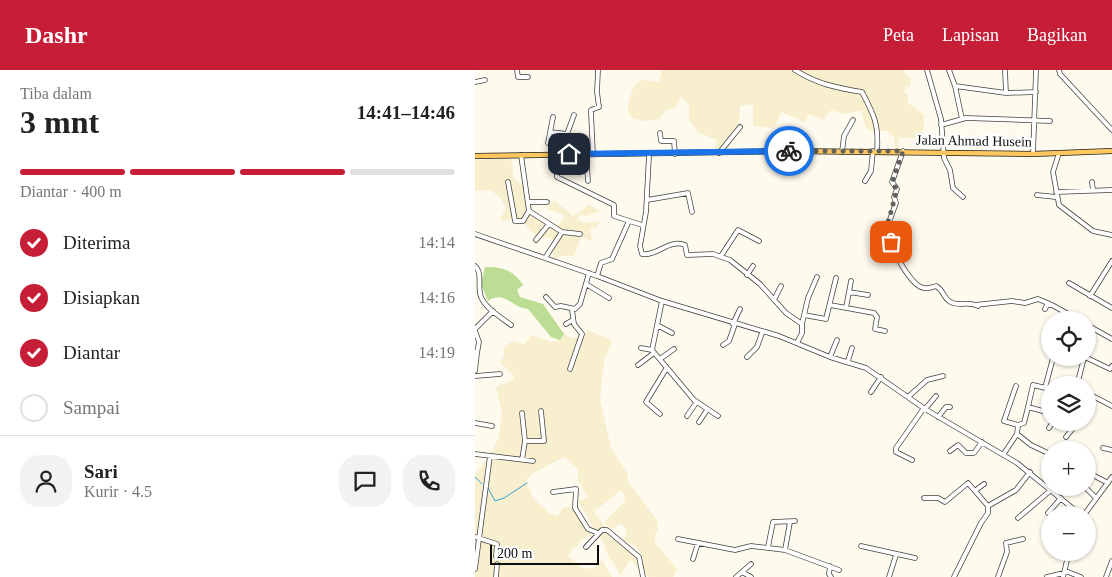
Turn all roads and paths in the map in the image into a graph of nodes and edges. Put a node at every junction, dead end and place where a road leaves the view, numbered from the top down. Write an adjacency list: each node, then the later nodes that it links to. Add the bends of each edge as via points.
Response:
1 (517, 70): 9 (street, via 518,77)
2 (598, 70): 38 (street, via 599,107 591,110)
3 (795, 70): 28 (street, via 831,88 862,92 873,111 878,130)
4 (927, 70): 21 (street)
5 (949, 70): 12 (street)
6 (1005, 70): 14 (street)
7 (1036, 70): 13 (street)
8 (1059, 70): 23 (street)
9 (528, 77)
10 (485, 80): 11 (street)
11 (475, 82)
12 (955, 86): 14 (street); 17 (street)
13 (1036, 92): 14 (street); 19 (street)
14 (1006, 93)
15 (574, 115): 26 (street)
16 (553, 117): 24 (street)
17 (962, 119): 19 (street); 21 (street)
18 (853, 120): 31 (street, via 844,136)
19 (1035, 120): 20 (street); 40 (street)
20 (1050, 121)
21 (941, 125): 32 (street)
22 (739, 126): 34 (street)
23 (1112, 130)
24 (550, 132): 26 (street); 27 (street)
25 (660, 133): 39 (street, via 662,141 674,140)
26 (567, 134): 36 (street)
27 (549, 143)
28 (875, 151): 29 (main road, Jalan Ahmad Husein); 31 (main road, Jalan Ahmad Husein); 45 (street, via 871,171)
29 (903, 151): 32 (main road, Jalan Ahmad Husein); 89 (street, via 893,182 897,189 895,203 885,233 904,269 920,286 925,289 939,287 945,299 953,303 1025,303 1038,299)
30 (1112, 151): 33 (main road, Jalan Ahmad Husein)
31 (843, 152): 34 (main road, Jalan Ahmad Husein)
32 (942, 152): 40 (main road, Jalan Ahmad Husein); 53 (street, via 953,188)
33 (1059, 152): 40 (main road, Jalan Ahmad Husein); 50 (street, via 1053,172)
34 (719, 153): 39 (main road, Jalan Ahmad Husein)
35 (557, 154): 36 (main road, Jalan Ahmad Husein); 41 (main road, Jalan Ahmad Husein); 59 (street, via 555,175 612,204 614,216)
36 (569, 154): 37 (main road, Jalan Ahmad Husein)
37 (586, 154): 38 (main road, Jalan Ahmad Husein); 44 (street)
38 (593, 154): 42 (main road, Jalan Ahmad Husein)
39 (675, 154): 42 (main road, Jalan Ahmad Husein)
40 (1033, 154)
41 (521, 155): 43 (main road, Jalan Ahmad Husein); 55 (street)
42 (649, 155): 54 (street)
43 (475, 156)
44 (588, 181)
45 (865, 181)
46 (508, 182): 57 (street, via 515,221 521,223)
47 (1092, 182): 49 (street)
48 (1112, 190): 49 (street)
49 (1093, 191): 50 (street)
50 (1056, 192): 52 (street)
51 (1037, 195): 52 (street)
52 (1056, 197): 65 (street, via 1066,212 1093,231)
53 (963, 198)
54 (647, 200): 58 (street, via 688,193); 61 (street)
55 (529, 202): 56 (street); 57 (street)
56 (547, 202)
57 (529, 211): 60 (street)
58 (692, 212)
59 (629, 221): 61 (street); 75 (street, via 613,257 603,262)
60 (549, 224): 62 (street); 66 (street)
61 (643, 225): 68 (street, via 640,246 643,255 680,244 685,245 688,255)
62 (562, 232): 64 (street); 69 (street)
63 (475, 234): 69 (street)
64 (580, 234)
65 (1112, 235)
66 (536, 240)
67 (759, 240): 68 (street, via 738,230)
68 (721, 256): 74 (street)
69 (545, 258): 73 (street)
70 (1112, 261): 84 (street)
71 (475, 266): 96 (street, via 479,271 481,297)
72 (753, 266): 74 (street)
73 (589, 273): 75 (street); 80 (street)
74 (747, 275): 87 (street)
75 (597, 276): 88 (street)
76 (817, 277): 98 (street)
77 (836, 278): 90 (street)
78 (851, 281): 82 (street)
79 (1069, 283): 84 (street)
80 (586, 284): 86 (street); 95 (street, via 578,307)
81 (781, 286): 87 (street)
82 (849, 292): 83 (street); 91 (street)
83 (868, 295)
84 (1090, 296): 92 (street)
85 (546, 297): 95 (street, via 553,306)
86 (609, 298)
87 (774, 300): 102 (street)
88 (662, 301): 101 (street); 104 (street)
89 (1051, 304): 94 (street); 97 (street)
90 (830, 305): 91 (street); 98 (street, via 825,319)
91 (846, 308): 107 (street, via 874,313 877,316 875,328)
92 (1112, 308)
93 (740, 309): 101 (street)
94 (1045, 309)
95 (571, 310): 99 (street)
96 (493, 311): 103 (street); 105 (street)
97 (1063, 311)
98 (804, 315): 102 (street)
99 (573, 320): 100 (street); 126 (street, via 582,334)
100 (566, 324)
101 (734, 324): 109 (street); 113 (street, via 729,341)
102 (802, 324): 112 (street)
103 (511, 325)
104 (657, 325): 108 (street); 117 (street)
105 (475, 330): 118 (street, via 479,342)
106 (1096, 330): 110 (street)
107 (885, 331)
108 (672, 333)
109 (762, 333): 112 (street); 119 (street, via 757,347)
110 (1112, 339)
111 (837, 340): 120 (street)
112 (797, 343): 120 (street)
113 (723, 345)
114 (641, 348): 117 (street)
115 (852, 348): 122 (street)
116 (674, 350): 121 (street)
117 (653, 351): 121 (street); 124 (street)
118 (476, 353): 128 (street)
119 (747, 357)
120 (831, 357): 122 (street)
121 (660, 359): 127 (street)
122 (848, 361): 131 (street)
123 (1096, 362): 125 (street)
124 (638, 365)
125 (1111, 368)
126 (570, 369)
127 (666, 369): 139 (street); 148 (street, via 646,401)
128 (475, 371)
129 (499, 374): 130 (street)
130 (475, 376)
131 (881, 376): 135 (street); 137 (street)
132 (943, 376): 137 (street, via 927,380)
133 (1016, 386): 154 (street, via 1004,421)
134 (1041, 387): 142 (street, via 1033,385)
135 (871, 392)
136 (935, 396): 143 (street)
137 (908, 397): 143 (street)
138 (1096, 398): 140 (street)
139 (696, 403): 144 (street); 149 (street)
140 (1112, 406)
141 (950, 407): 151 (street)
142 (1028, 407): 146 (street); 154 (street, via 1024,423)
143 (925, 409): 151 (street); 169 (street, via 896,448 896,452)
144 (707, 410): 150 (street); 152 (street)
145 (541, 411): 159 (street, via 544,442)
146 (1041, 411)
147 (522, 413): 159 (street)
148 (660, 414)
149 (687, 416)
150 (718, 416)
151 (937, 417): 160 (street)
152 (699, 422)
153 (475, 423): 155 (street)
154 (1018, 425): 157 (street)
155 (492, 426)
156 (1071, 431): 158 (street)
157 (1017, 434): 162 (street); 166 (street)
158 (1067, 437)
159 (525, 441): 168 (street)
160 (982, 442): 164 (street, via 974,453 966,453 958,445); 166 (street)
161 (1103, 448): 163 (street)
162 (1041, 450)
163 (1112, 450)
164 (950, 451)
165 (475, 454): 167 (street)
166 (1003, 455): 171 (street)
167 (490, 456): 168 (street); 190 (street)
168 (522, 460): 170 (street)
169 (912, 460)
170 (533, 461)
171 (1030, 472): 174 (street); 184 (street, via 1016,490)
172 (1096, 477): 175 (street)
173 (1112, 477): 175 (street)
174 (1041, 481)
175 (1108, 483): 183 (street)
176 (984, 484): 177 (street)
177 (977, 490): 181 (street, via 968,483 945,502 938,498); 184 (street)
178 (553, 492): 189 (street, via 576,489 576,510 588,530)
179 (1044, 496): 188 (street)
180 (1058, 496): 182 (street)
181 (924, 498)
182 (1061, 498): 185 (street); 186 (street)
183 (1096, 498): 187 (street)
184 (988, 506): 217 (street, via 989,513 981,523)
185 (1054, 506)
186 (1070, 506)
187 (1091, 506)
188 (1018, 518)
189 (598, 533): 195 (street); 212 (street, via 607,530 639,557)
190 (477, 537): 199 (street, via 497,544); 207 (street)
191 (678, 539): 193 (street)
192 (1023, 539): 218 (street, via 1006,543 1007,552)
193 (698, 542): 196 (street, via 735,550 751,546); 201 (street)
194 (861, 546): 198 (street)
195 (586, 547)
196 (768, 547): 197 (street); 197 (street, via 773,522 792,521)
197 (785, 550): 206 (street)
198 (897, 555): 200 (street); 216 (street)
199 (495, 556)
200 (915, 558)
201 (693, 559)
202 (1067, 561): 210 (street)
203 (1112, 561): 221 (street)
204 (497, 564): 211 (street)
205 (751, 564): 209 (street)
206 (830, 566): 208 (street); 215 (street)
207 (475, 569)
208 (839, 570)
209 (742, 572): 213 (street); 214 (street)
210 (1063, 575): 219 (street); 220 (street, via 1078,574)
211 (496, 577)
212 (643, 577)
213 (736, 577)
214 (751, 577)
215 (831, 577)
216 (889, 577)
217 (956, 577)
218 (998, 577)
219 (1047, 577)
220 (1082, 577)
221 (1106, 577)

